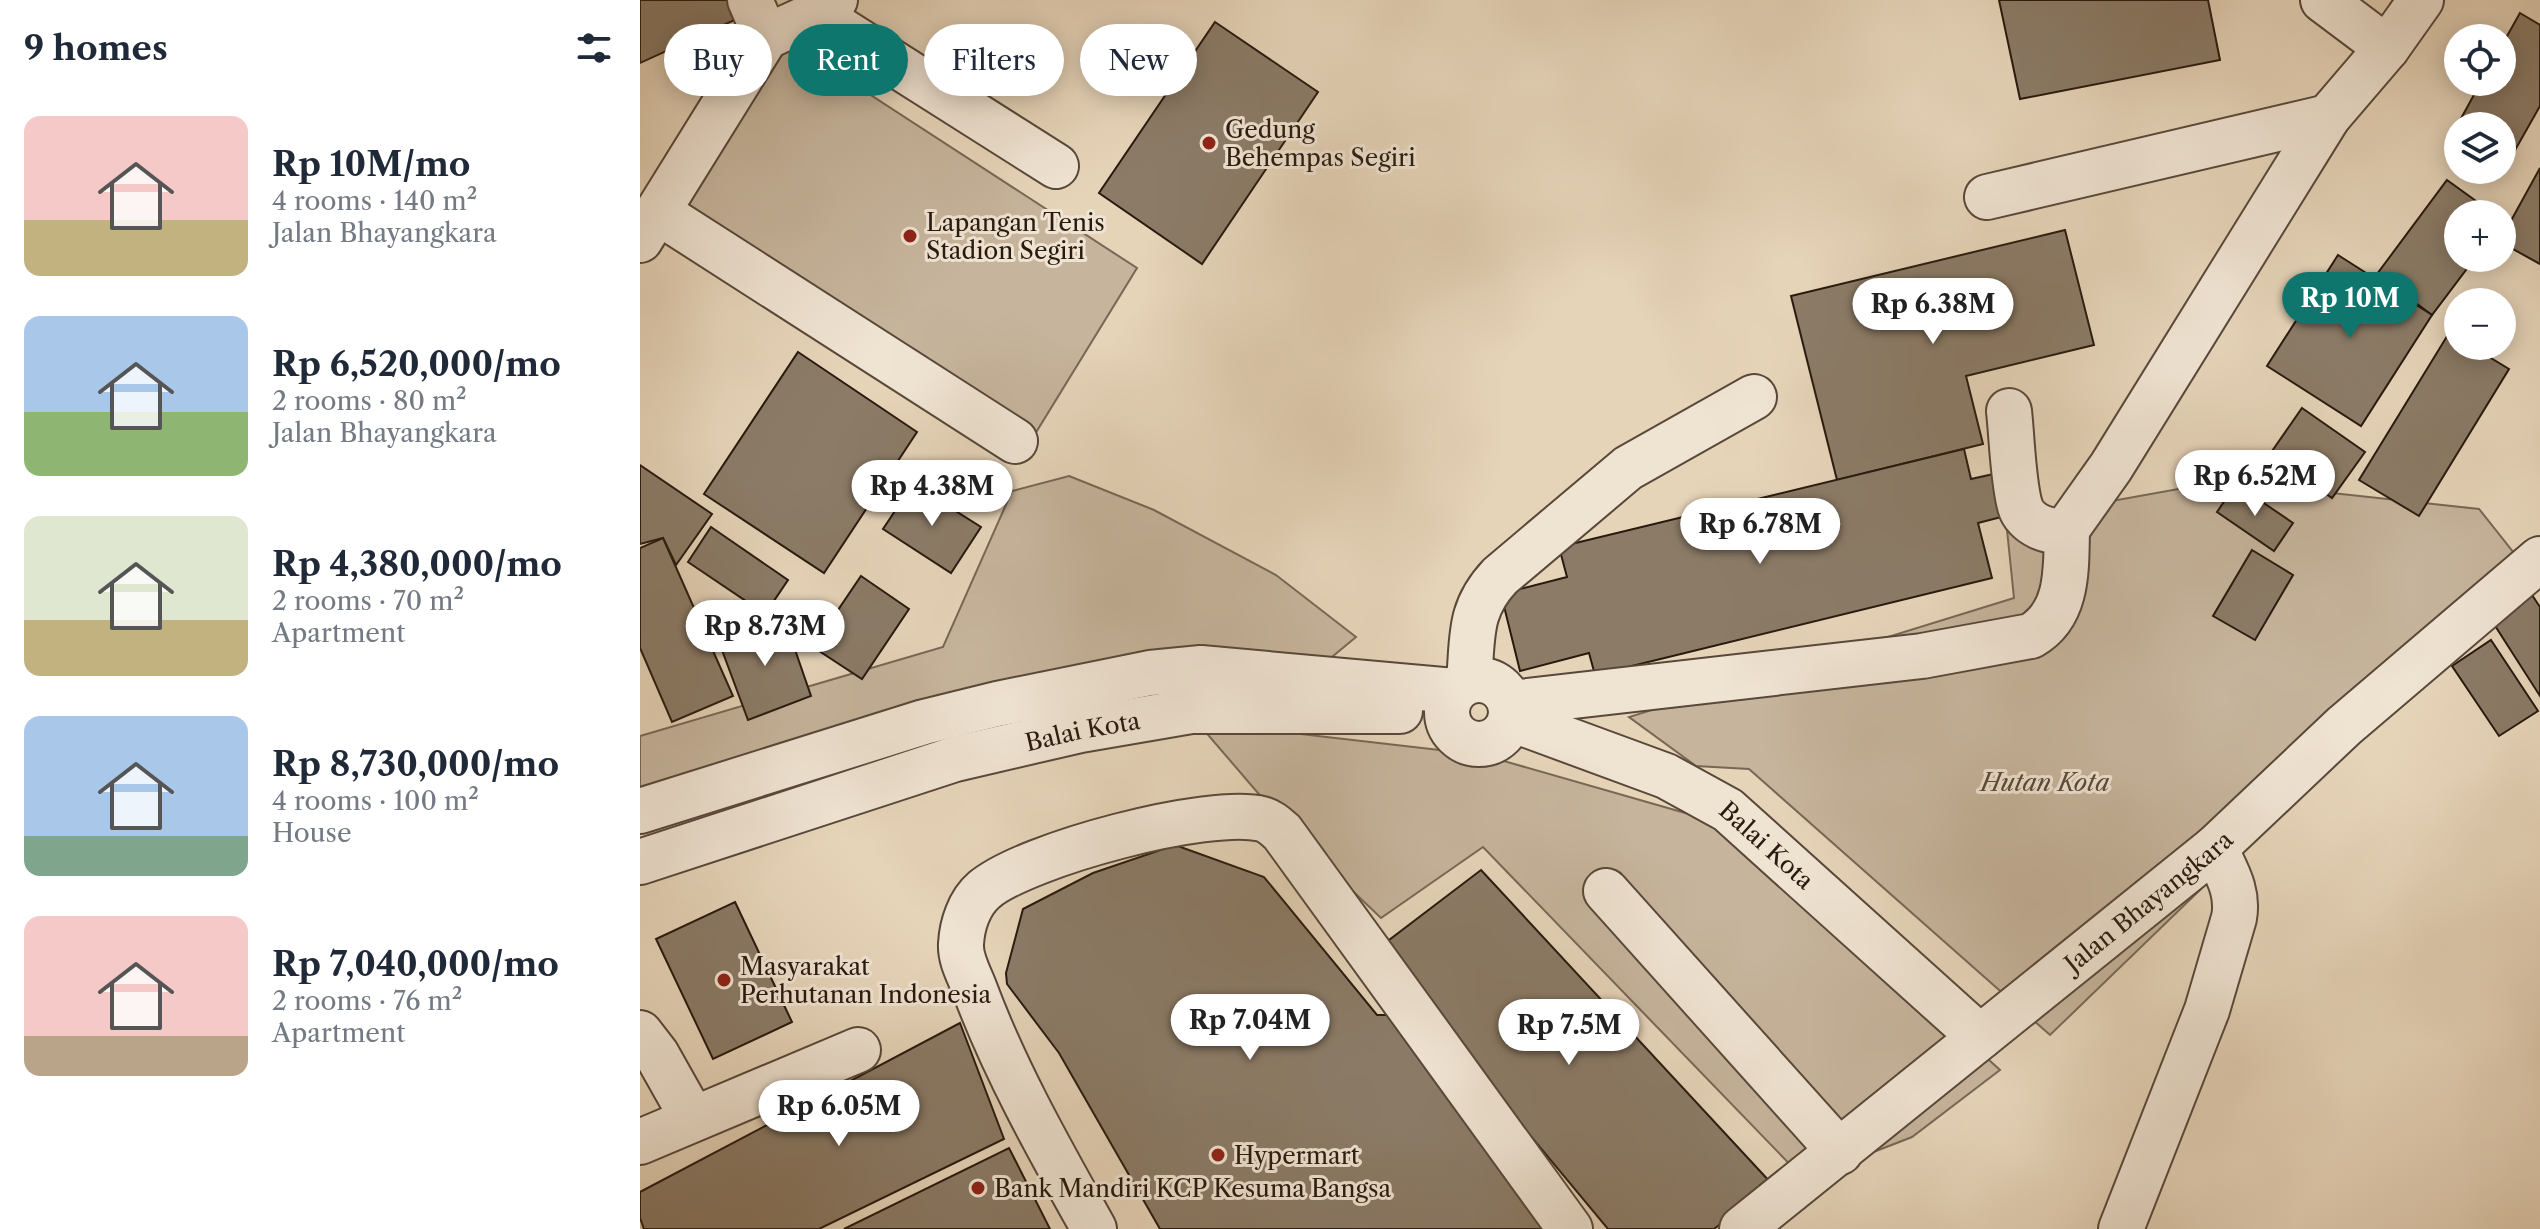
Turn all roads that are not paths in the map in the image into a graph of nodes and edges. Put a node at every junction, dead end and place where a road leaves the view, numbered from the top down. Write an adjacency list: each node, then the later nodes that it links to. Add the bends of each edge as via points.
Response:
1 (2323, 0): 5 (street)
2 (2421, 0): 5 (street)
3 (825, 7): 4 (street); 7 (street)
4 (758, 19): 9 (street)
5 (2387, 48): 6 (street)
6 (2328, 117): 8 (street); 13 (street)
7 (1056, 166)
8 (1987, 197)
9 (649, 226): 12 (street)
10 (1754, 397): 15 (street, via 1628,468 1500,576 1475,612)
11 (2009, 411): 13 (street, via 2020,509 2043,528)
12 (1015, 441)
13 (2067, 529): 15 (street, via 2060,600 2045,628 2031,636 1922,656)
14 (2540, 559): 17 (street, Jalan Bhayangkara, via 2344,726)
15 (1480, 697): 16 (street, Balai Kota, via 1201,668 1150,673 924,722); 18 (street, Balai Kota, via 1191,711 1130,720 955,759); 21 (street, Balai Kota, via 1666,776 1728,810)
16 (640, 811)
17 (2215, 848): 21 (street, Jalan Bhayangkara); 29 (street, via 2235,889 2234,918 2207,1010)
18 (640, 862)
19 (1606, 891): 25 (street)
20 (640, 1033): 23 (street)
21 (1980, 1037): 25 (street, Jalan Bhayangkara)
22 (858, 1050): 23 (street)
23 (693, 1119): 24 (street)
24 (640, 1142)
25 (1840, 1152): 28 (street, Jalan Bhayangkara)
26 (1094, 1229): 27 (street, via 991,1033 961,953 965,918 982,891 1042,860 1091,843 1211,817 1237,817 1263,819 1282,832)
27 (1570, 1229)
28 (1742, 1229)
29 (2121, 1229)

